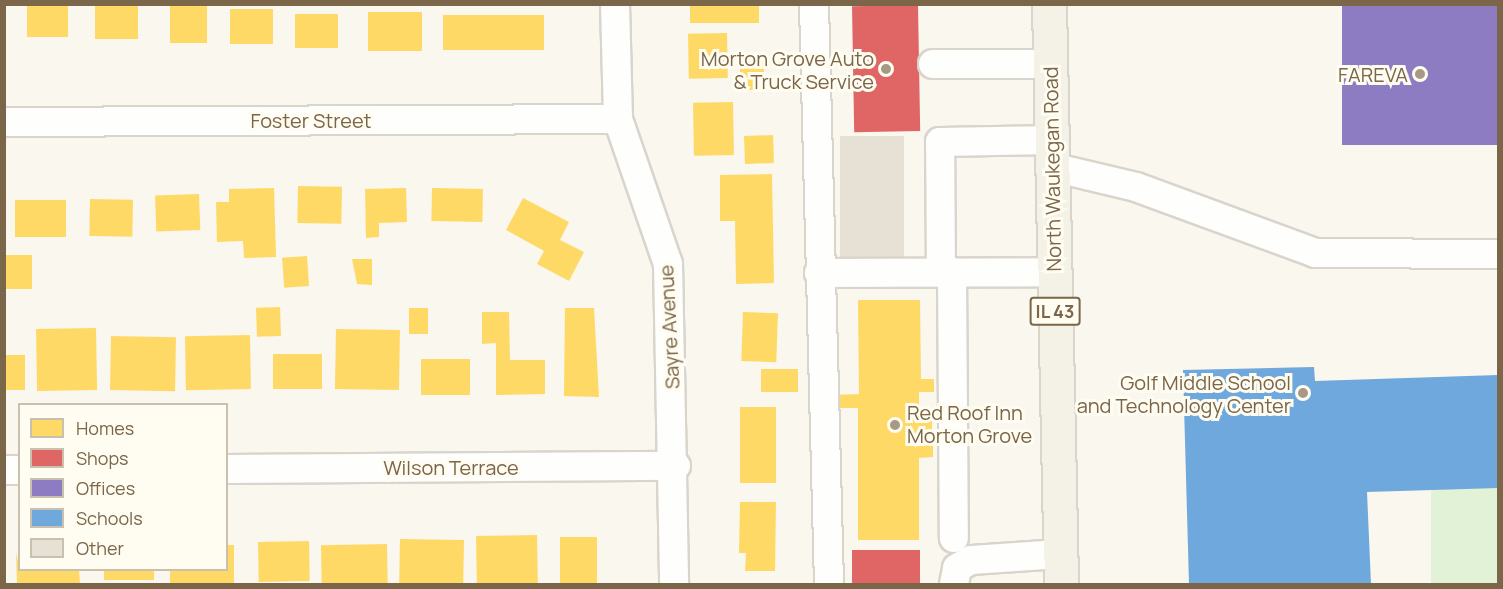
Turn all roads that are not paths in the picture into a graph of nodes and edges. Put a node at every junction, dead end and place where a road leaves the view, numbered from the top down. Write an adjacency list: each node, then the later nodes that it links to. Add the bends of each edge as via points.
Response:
1 (615, 4): 6 (street, Sayre Avenue)
2 (814, 4): 12 (street)
3 (1049, 4): 5 (main road, North Waukegan Road / IL 43)
4 (933, 64): 5 (street)
5 (1050, 64): 8 (main road, North Waukegan Road / IL 43)
6 (618, 119): 7 (street, Foster Street); 13 (street, Sayre Avenue, via 668,264)
7 (4, 122)
8 (1052, 154): 9 (street, via 1315,253); 10 (street, via 940,142); 11 (main road, North Waukegan Road / IL 43)
9 (1498, 254)
10 (946, 272): 11 (street); 12 (street); 15 (street)
11 (1054, 272): 16 (main road, North Waukegan Road / IL 43)
12 (819, 273): 18 (street)
13 (676, 465): 14 (street, Wilson Terrace); 17 (street, Sayre Avenue)
14 (228, 469)
15 (954, 538)
16 (1061, 569): 19 (street, via 971,560 957,568)
17 (674, 585)
18 (829, 585)
19 (954, 585)

